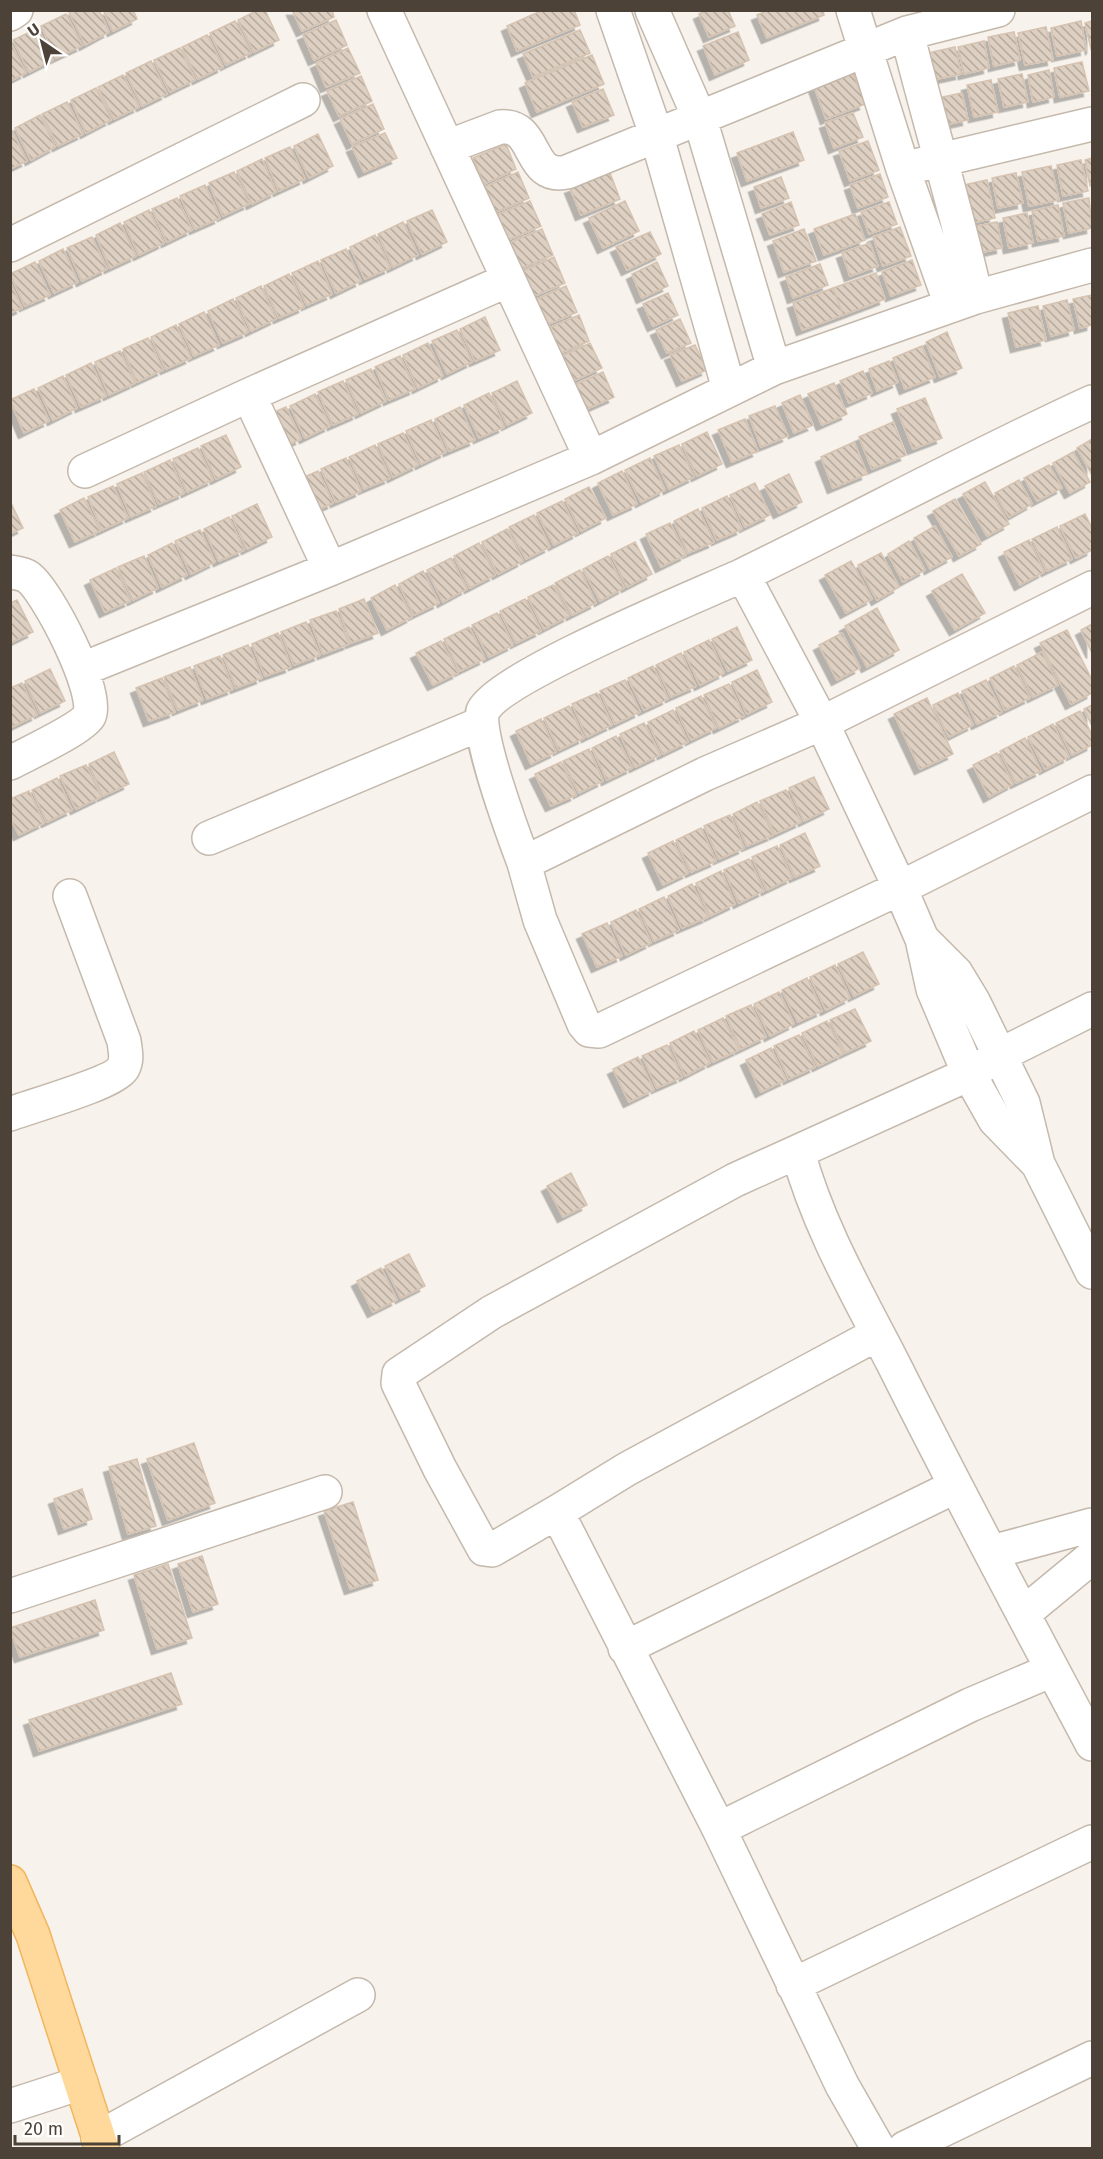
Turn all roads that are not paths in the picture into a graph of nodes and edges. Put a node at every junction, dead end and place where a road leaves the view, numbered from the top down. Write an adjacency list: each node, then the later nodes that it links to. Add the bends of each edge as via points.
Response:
1 (16, 10): 7 (street)
2 (384, 10): 14 (street)
3 (613, 10): 13 (street)
4 (652, 10): 11 (street)
5 (853, 10): 9 (street)
6 (998, 10): 8 (street)
7 (10, 14)
8 (907, 33): 9 (street); 15 (street)
9 (865, 50): 11 (street); 16 (street)
10 (303, 100): 17 (street)
11 (700, 119): 13 (street); 21 (street)
12 (1092, 124): 15 (street)
13 (657, 137): 14 (street, via 558,174 543,169 519,130 509,126); 22 (street)
14 (447, 147): 19 (street)
15 (941, 160): 16 (street); 20 (street, via 959,223)
16 (903, 169): 20 (street)
17 (10, 245)
18 (1092, 265): 20 (street)
19 (508, 280): 23 (street); 25 (street)
20 (964, 301): 21 (street)
21 (774, 368): 22 (street)
22 (729, 389): 25 (street)
23 (249, 395): 26 (street); 27 (street)
24 (1092, 402): 29 (street)
25 (591, 458): 27 (street)
26 (86, 471)
27 (330, 569): 31 (street)
28 (10, 572): 31 (street, via 27,576 39,590)
29 (742, 574): 32 (street); 33 (street, via 546,667 494,699 483,711)
30 (1092, 588): 32 (street)
31 (83, 669): 34 (street, via 92,701 89,716)
32 (822, 723): 37 (street, via 705,774); 38 (street)
33 (480, 724): 36 (street); 37 (street)
34 (10, 763)
35 (1092, 792): 38 (street)
36 (209, 838)
37 (524, 863): 38 (street, via 540,920 589,1030 598,1030)
38 (900, 888): 40 (street)
39 (70, 896): 44 (street, via 127,1058 122,1070 103,1082)
40 (922, 939): 42 (street, via 956,973); 43 (street, via 933,989)
41 (1092, 1009): 42 (street)
42 (1000, 1055): 43 (street); 46 (street, via 1023,1103)
43 (969, 1074): 45 (street); 46 (street, via 995,1120)
44 (10, 1114)
45 (798, 1152): 48 (street, via 822,1218); 51 (street, via 735,1180 592,1256 492,1312 399,1374 398,1383 484,1549 492,1550)
46 (1038, 1164): 47 (street)
47 (1092, 1272)
48 (877, 1334): 49 (street); 51 (street, via 627,1469)
49 (954, 1487): 53 (street); 57 (street)
50 (325, 1492): 55 (street)
51 (557, 1512): 57 (street)
52 (1092, 1525): 53 (street)
53 (992, 1552): 56 (street)
54 (1092, 1557): 56 (street)
55 (10, 1596)
56 (1024, 1613): 58 (street)
57 (626, 1648): 60 (street)
58 (1052, 1670): 59 (street); 60 (street, via 970,1704)
59 (1092, 1744)
60 (719, 1829): 63 (street)
61 (1092, 1842): 63 (street)
62 (10, 1882): 66 (main road, via 33,1935)
63 (793, 1985): 69 (street)
64 (358, 1995): 68 (street)
65 (1092, 2058): 70 (street)
66 (81, 2083): 67 (street); 68 (main road)
67 (10, 2106)
68 (100, 2143)
69 (878, 2148)
70 (905, 2148)

